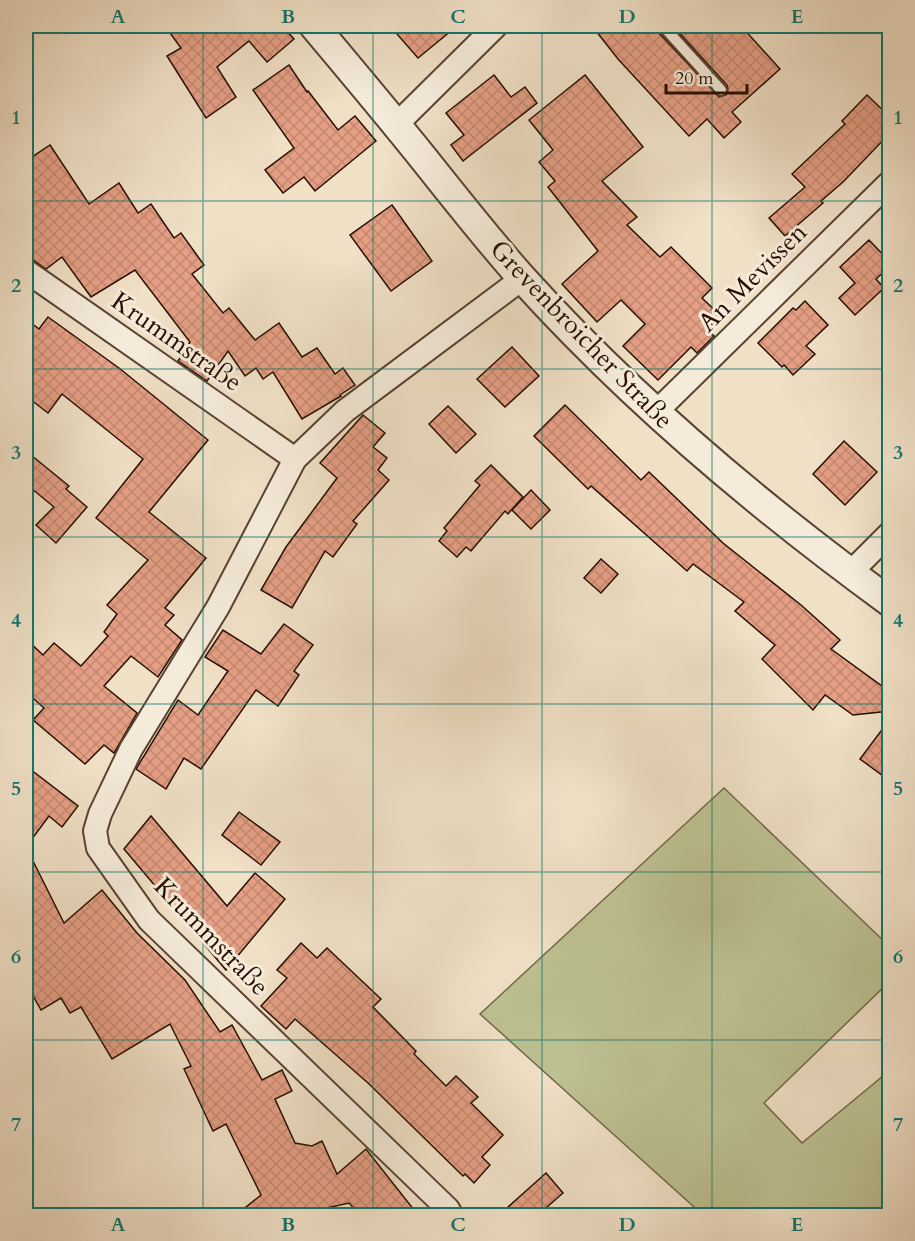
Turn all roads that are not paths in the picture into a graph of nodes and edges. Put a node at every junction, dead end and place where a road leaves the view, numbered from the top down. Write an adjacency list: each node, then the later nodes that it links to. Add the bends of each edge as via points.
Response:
1 (314, 26): 5 (street, Grevenbroicher Straße)
2 (496, 26): 5 (street)
3 (663, 26): 4 (lane)
4 (721, 90)
5 (396, 125): 8 (street, Grevenbroicher Straße)
6 (890, 182): 9 (street, An Mevissen)
7 (26, 271): 10 (street, Krummstraße)
8 (523, 278): 9 (street, Grevenbroicher Straße); 10 (street, Krummstraße, via 345,411)
9 (655, 413): 12 (street, Grevenbroicher Straße)
10 (296, 459): 14 (street, Krummstraße, via 218,607 131,749 100,814 95,831 98,848 149,920)
11 (890, 533): 12 (street)
12 (850, 573): 13 (street, Grevenbroicher Straße)
13 (890, 602)
14 (452, 1215)

